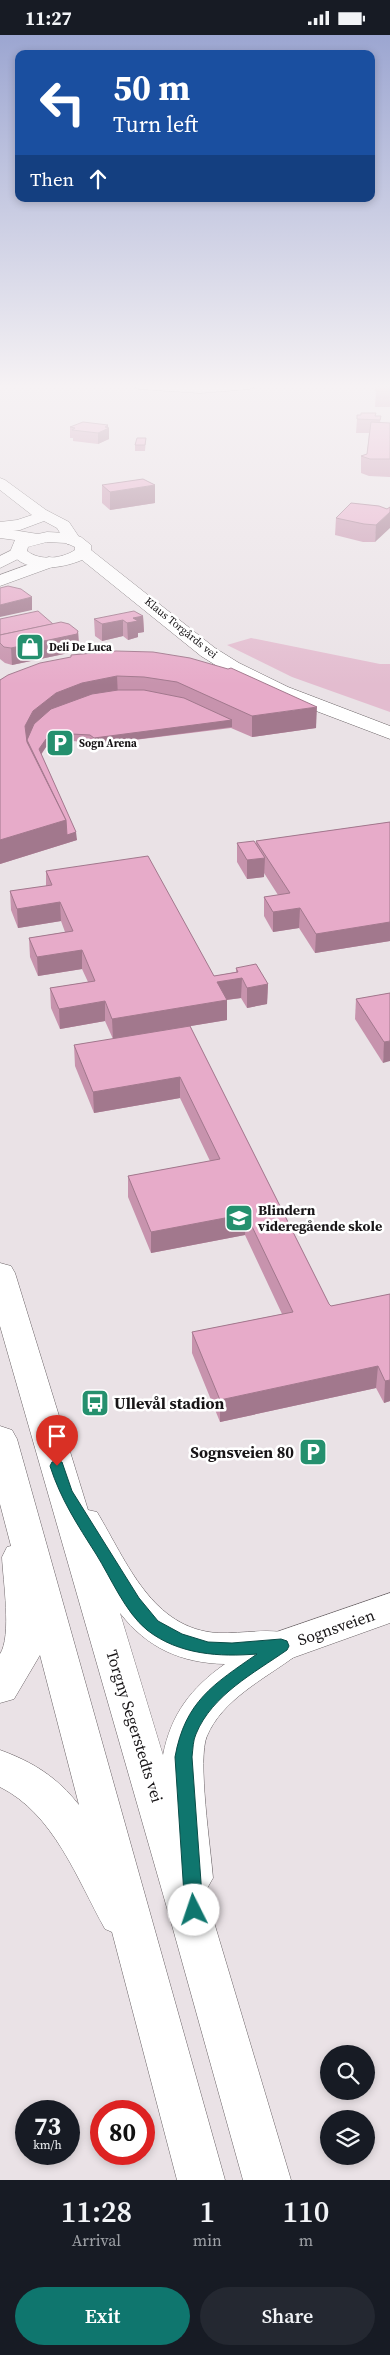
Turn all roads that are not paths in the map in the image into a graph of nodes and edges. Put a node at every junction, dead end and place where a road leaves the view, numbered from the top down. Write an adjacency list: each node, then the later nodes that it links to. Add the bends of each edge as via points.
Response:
1 (3, 485): 2 (main road, Klaus Torgårds vei)
2 (41, 515): 3 (main road, via 20,525); 5 (main road, via 43,522); 7 (main road, Klaus Torgårds vei, via 63,525)
3 (0, 527)
4 (0, 533): 5 (main road)
5 (37, 539): 7 (main road, via 57,537); 8 (main road, via 21,544)
6 (0, 545): 8 (main road, Klaus Torgårds vei)
7 (78, 546): 9 (main road, via 74,558); 11 (main road, Klaus Torgårds vei)
8 (17, 552): 9 (main road, Klaus Torgårds vei, via 32,560); 10 (main road)
9 (53, 562): 11 (main road, Klaus Torgårds vei); 12 (main road)
10 (0, 563)
11 (112, 576): 13 (main road, Klaus Torgårds vei, via 133,589 208,652 232,667 281,691)
12 (0, 581)
13 (390, 733)
14 (0, 1273): 16 (main road, Torgny Segerstedts vei)
15 (0, 1439): 17 (main road)
16 (65, 1492): 19 (main road, via 134,1603 152,1625 177,1640 208,1648); 22 (main road, Torgny Segerstedts vei)
17 (18, 1506): 20 (main road, via 24,1631 22,1652); 23 (main road)
18 (390, 1608): 19 (main road, Sognsveien)
19 (281, 1646): 22 (main road, via 220,1689 187,1733 183,1757)
20 (0, 1687)
21 (0, 1768): 23 (main road, via 25,1779 56,1809 74,1833)
22 (195, 1929): 25 (main road, Torgny Segerstedts vei)
23 (139, 1949): 24 (main road)
24 (201, 2180)
25 (268, 2180)

